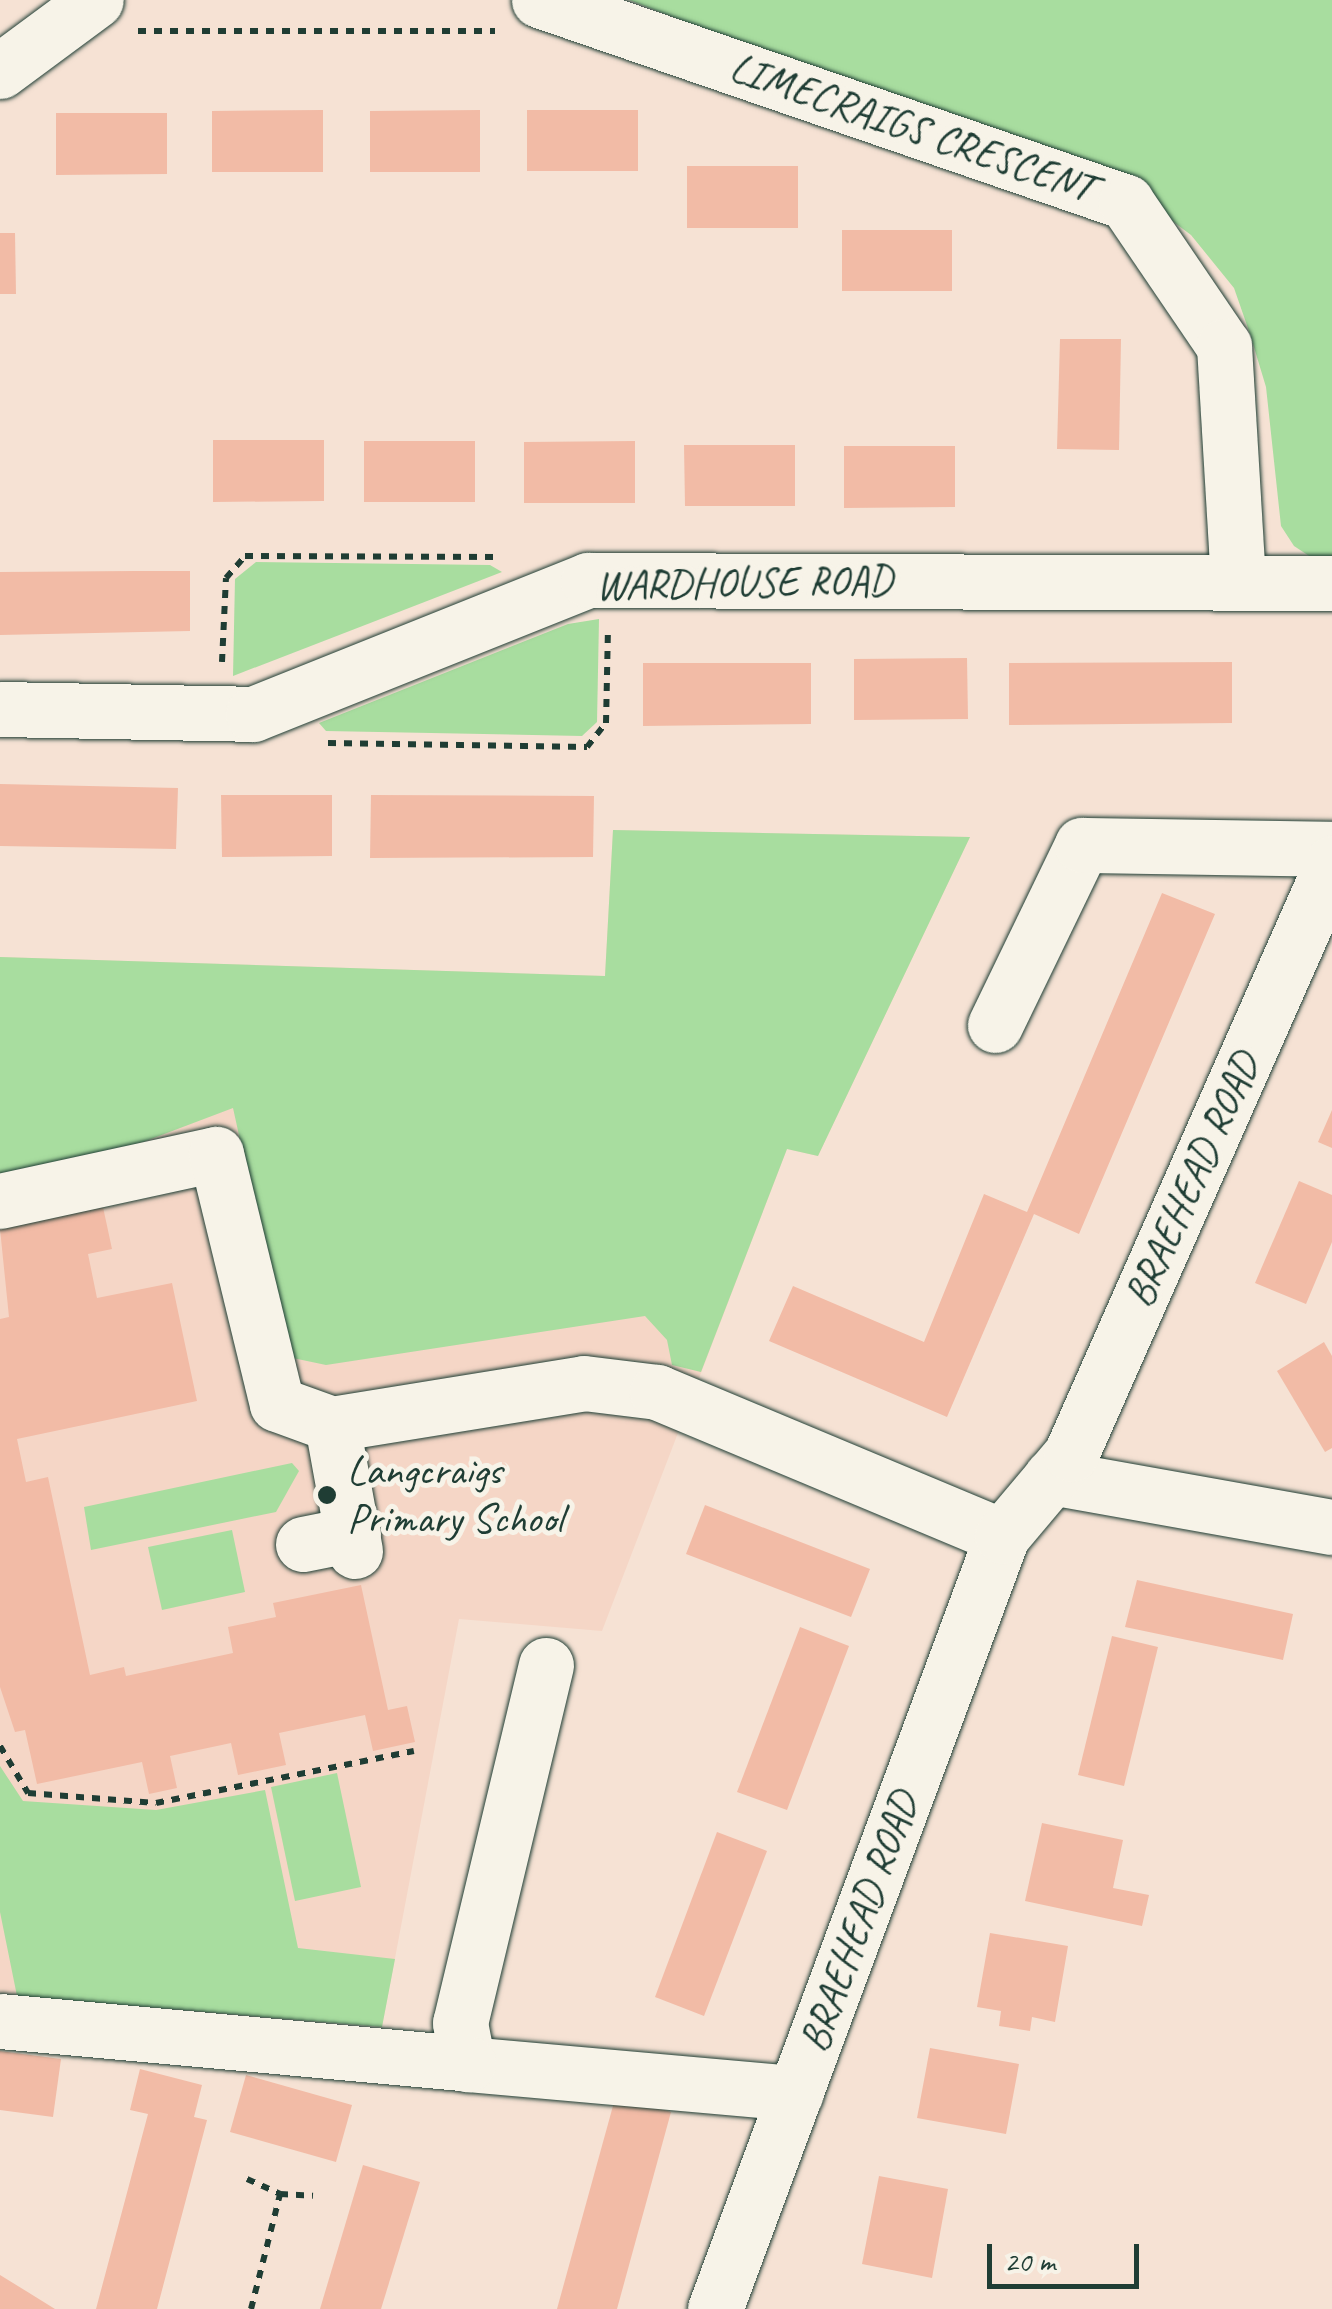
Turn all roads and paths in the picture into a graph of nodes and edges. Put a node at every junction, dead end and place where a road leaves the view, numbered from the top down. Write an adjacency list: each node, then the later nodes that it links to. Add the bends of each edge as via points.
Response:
1 (94, 2): 2 (path, via 145,35 496,30); 3 (street)
2 (524, 10): 6 (street, LIMECRAIGS CRESCENT, via 1126,202 1224,346)
3 (0, 71)
4 (507, 557): 9 (path, via 246,556 226,578)
5 (588, 580): 6 (street, WARDHOUSE ROAD); 9 (street, WARDHOUSE ROAD, via 252,714); 10 (path, via 609,612 606,723 588,746)
6 (1238, 580): 7 (street, WARDHOUSE ROAD)
7 (1332, 583)
8 (0, 710): 9 (street, WARDHOUSE ROAD)
9 (220, 714)
10 (324, 743)
11 (1332, 849): 13 (street, via 1082,845)
12 (1332, 863): 16 (street, BRAEHEAD ROAD, via 1071,1454)
13 (995, 1025)
14 (0, 1201): 15 (street, via 216,1154 277,1404)
15 (332, 1424): 18 (street, via 584,1383 657,1392); 19 (street)
16 (1051, 1477): 17 (street); 18 (street, BRAEHEAD ROAD)
17 (1332, 1527)
18 (1002, 1536): 25 (street, BRAEHEAD ROAD)
19 (337, 1543)
20 (546, 1664): 24 (street, via 460,2022)
21 (0, 1746): 22 (path, via 28,1794 156,1803)
22 (414, 1751)
23 (0, 2022): 24 (street)
24 (468, 2064): 25 (street)
25 (796, 2093): 30 (street, BRAEHEAD ROAD)
26 (247, 2178): 27 (path)
27 (280, 2194): 28 (path); 29 (path)
28 (313, 2196)
29 (252, 2309)
30 (715, 2309)

